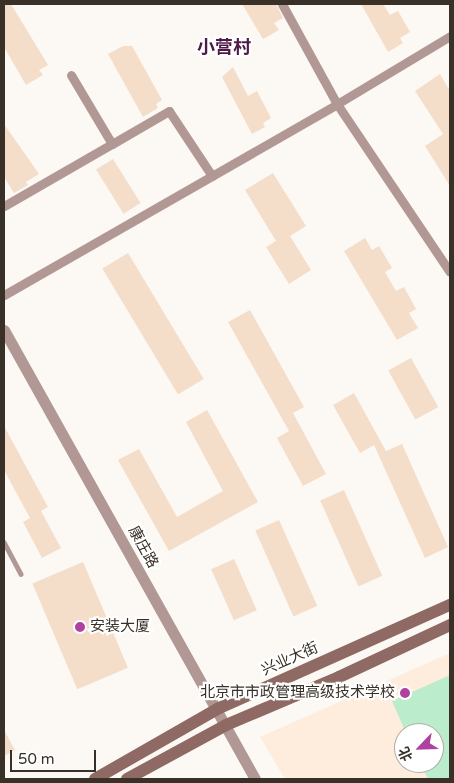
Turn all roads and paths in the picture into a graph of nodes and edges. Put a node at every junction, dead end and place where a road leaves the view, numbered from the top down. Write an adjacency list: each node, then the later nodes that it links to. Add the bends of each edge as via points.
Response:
1 (282, 4): 4 (street)
2 (450, 36): 4 (street)
3 (71, 75): 5 (street)
4 (337, 104): 6 (street); 8 (street)
5 (112, 144): 6 (street, via 169,111); 7 (street)
6 (212, 176): 9 (street)
7 (4, 206)
8 (450, 272)
9 (4, 295)
10 (4, 330): 15 (street, 康庄路)
11 (4, 542): 12 (lane)
12 (21, 574)
13 (450, 605): 15 (main road, 兴业大街)
14 (450, 625): 16 (main road)
15 (217, 709): 16 (street, 康庄路); 17 (main road, 兴业大街)
16 (226, 725): 18 (main road); 19 (street, 康庄路)
17 (95, 779)
18 (127, 779)
19 (255, 779)

